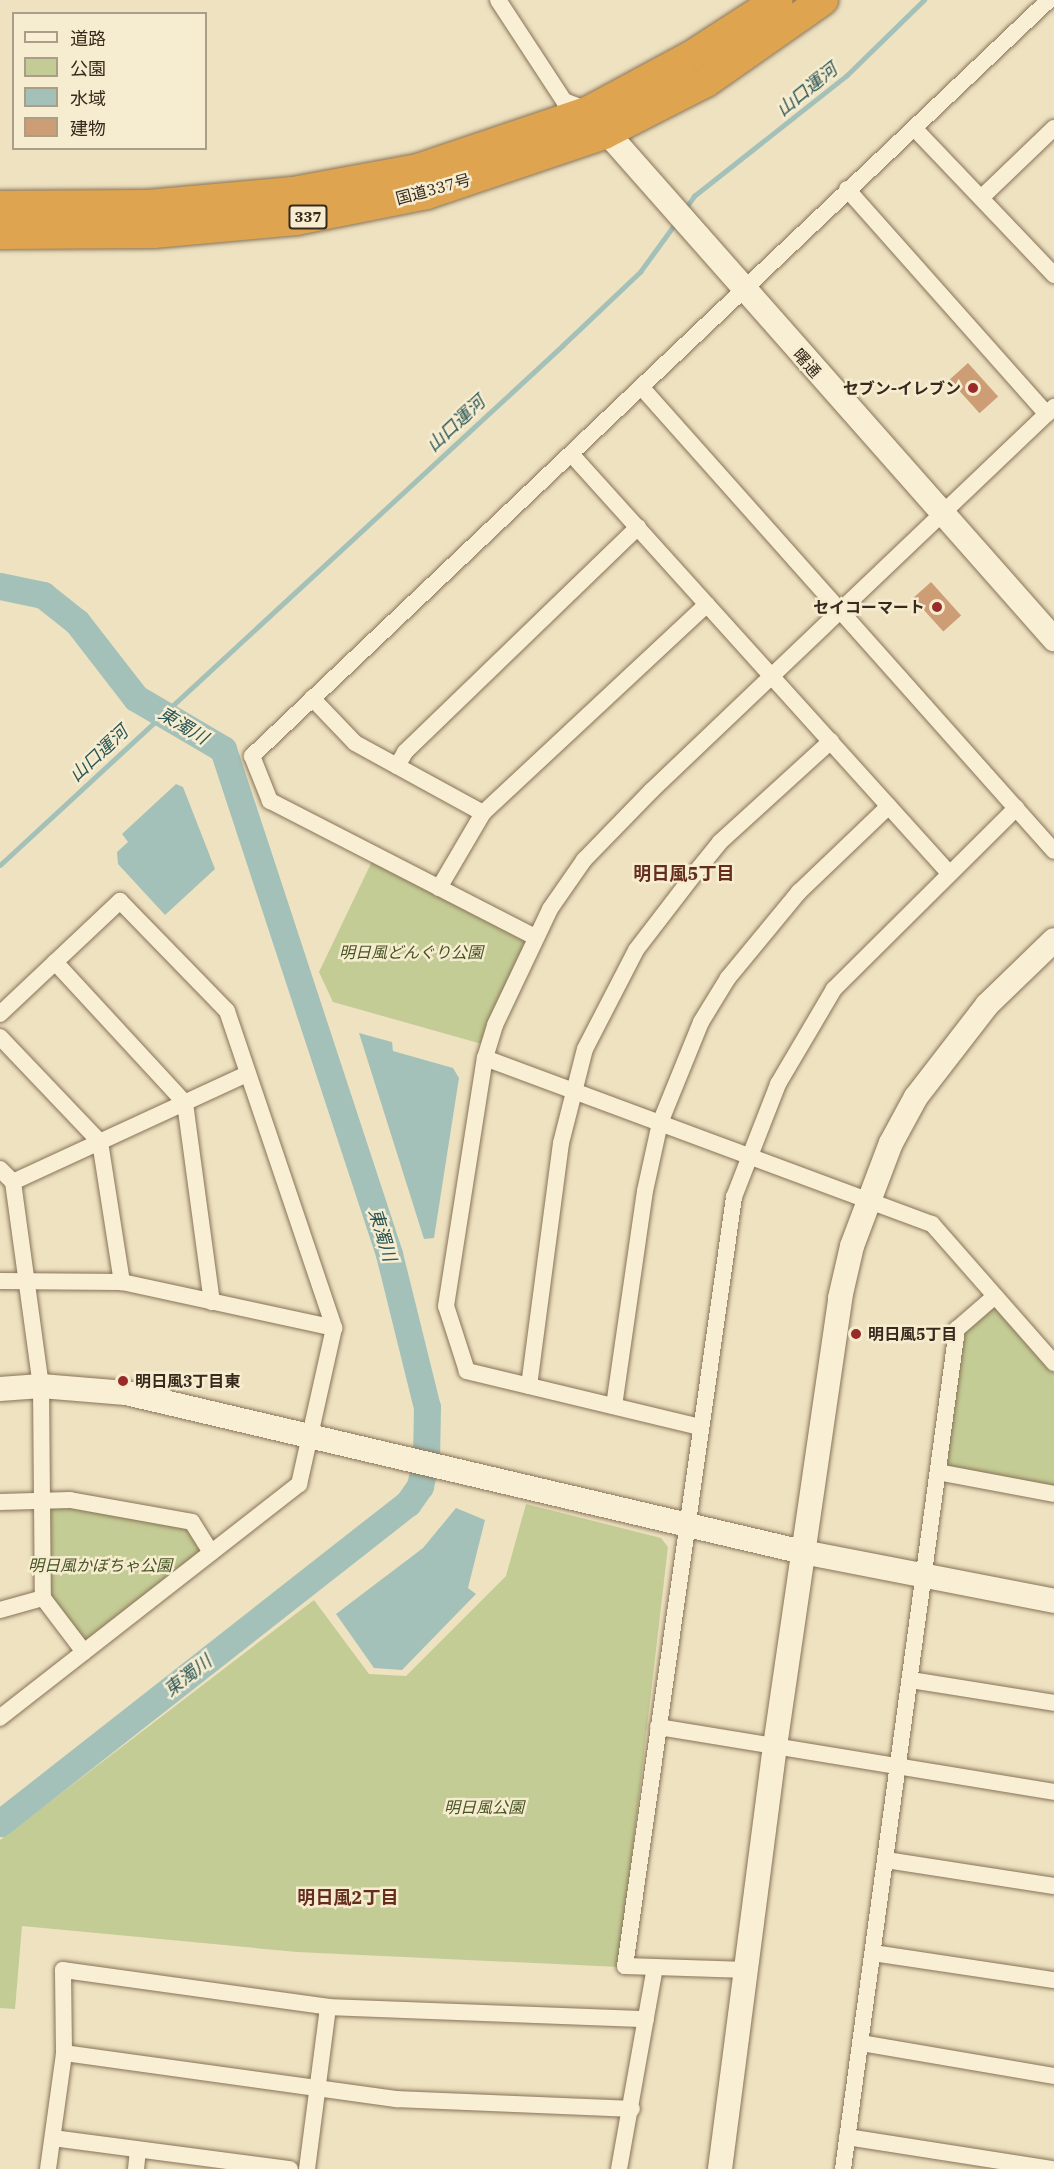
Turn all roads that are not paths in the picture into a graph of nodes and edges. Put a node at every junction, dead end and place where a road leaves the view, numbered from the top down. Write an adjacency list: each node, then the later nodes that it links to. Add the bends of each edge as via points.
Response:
1 (498, 0): 5 (street, via 564,101)
2 (778, 0): 5 (highway, 国道337号 / 337)
3 (822, 0): 5 (highway, 国道337号 / 337, via 706,82)
4 (1049, 0): 7 (street)
5 (597, 122): 10 (highway, 国道337号 / 337, via 418,169 293,192 148,204); 11 (highway, 国道337号 / 337, via 427,194 296,220 154,233); 13 (street, 曙通)
6 (1054, 128): 9 (street)
7 (915, 129): 8 (street); 9 (street)
8 (848, 189): 13 (street); 15 (street)
9 (981, 198): 12 (street)
10 (0, 206)
11 (0, 234)
12 (1052, 270)
13 (742, 290): 14 (street); 17 (street, 曙通)
14 (643, 388): 16 (street); 20 (street)
15 (1051, 410): 17 (street)
16 (573, 456): 18 (street); 23 (street)
17 (942, 514): 20 (street); 21 (street, 曙通)
18 (638, 527): 19 (street); 25 (street, via 405,752)
19 (707, 604): 22 (street); 28 (street)
20 (839, 612): 22 (street); 27 (street)
21 (1054, 639)
22 (772, 675): 24 (street); 32 (street, via 584,860)
23 (312, 698): 25 (street, via 355,743); 31 (street, via 252,756 270,801)
24 (831, 741): 26 (street); 39 (street, via 720,842 636,950 585,1049)
25 (397, 766): 28 (street)
26 (889, 806): 30 (street); 41 (street, via 799,892 728,978 701,1022)
27 (1016, 808): 29 (street); 30 (street)
28 (483, 813): 31 (street)
29 (1054, 851)
30 (948, 872): 43 (street, via 834,989 778,1084)
31 (439, 888): 32 (street)
32 (535, 937): 37 (street, via 512,982)
33 (1054, 940): 46 (street, via 948,1050 911,1106)
34 (56, 962): 35 (street); 38 (street, via 120,902 227,1011); 40 (street)
35 (0, 1014)
36 (0, 1037): 42 (street)
37 (485, 1058): 39 (street); 55 (street, via 446,1306 467,1371)
38 (247, 1074): 40 (street); 52 (street)
39 (572, 1090): 41 (street); 55 (street)
40 (185, 1103): 42 (street); 51 (street)
41 (660, 1123): 43 (street); 57 (street, via 645,1191)
42 (100, 1142): 45 (street); 49 (street)
43 (749, 1156): 46 (street); 58 (street, via 734,1197 722,1260)
44 (0, 1169): 45 (street)
45 (13, 1182): 47 (street)
46 (867, 1201): 50 (street, via 932,1224); 65 (street, via 840,1298)
47 (26, 1279): 48 (street); 49 (street); 54 (street)
48 (0, 1281)
49 (122, 1282): 51 (street)
50 (995, 1296): 53 (street); 60 (street, via 957,1329)
51 (212, 1302): 52 (street)
52 (334, 1328): 59 (street)
53 (1054, 1363)
54 (41, 1386): 56 (street); 59 (street, via 126,1394); 62 (street)
55 (529, 1386): 57 (street)
56 (0, 1389)
57 (614, 1406): 58 (street)
58 (700, 1427): 64 (street)
59 (311, 1437): 64 (street); 66 (street, via 299,1484)
60 (938, 1472): 61 (street); 67 (street)
61 (1054, 1494)
62 (41, 1498): 63 (street); 66 (street, via 192,1522); 68 (street)
63 (0, 1502)
64 (687, 1525): 65 (street); 75 (street)
65 (803, 1552): 67 (street); 76 (street)
66 (211, 1553): 71 (street)
67 (925, 1576): 69 (street); 72 (street)
68 (43, 1598): 70 (street); 71 (street)
69 (1054, 1601)
70 (0, 1610)
71 (84, 1652): 74 (street)
72 (911, 1680): 73 (street); 77 (street)
73 (1054, 1703)
74 (0, 1718)
75 (658, 1727): 76 (street); 82 (street, via 625,1966)
76 (775, 1746): 77 (street); 83 (street)
77 (899, 1767): 78 (street); 79 (street)
78 (1054, 1792)
79 (886, 1860): 80 (street); 81 (street)
80 (1054, 1886)
81 (873, 1953): 84 (street); 87 (street)
82 (655, 1967): 83 (street); 86 (street)
83 (747, 1970): 101 (street)
84 (1054, 1980)
85 (328, 2007): 86 (street); 88 (street, via 63,1970); 90 (street)
86 (646, 2019): 91 (street)
87 (861, 2043): 89 (street); 92 (street)
88 (64, 2053): 90 (street); 93 (street)
89 (1054, 2076)
90 (318, 2088): 91 (street, via 397,2099); 99 (street)
91 (632, 2109): 100 (street)
92 (847, 2137): 102 (street); 103 (street)
93 (53, 2138): 94 (street); 96 (street)
94 (138, 2150): 95 (street); 97 (street)
95 (222, 2165): 98 (street)
96 (48, 2169)
97 (136, 2169)
98 (290, 2169)
99 (307, 2169)
100 (619, 2169)
101 (720, 2169)
102 (843, 2169)
103 (1052, 2169)

